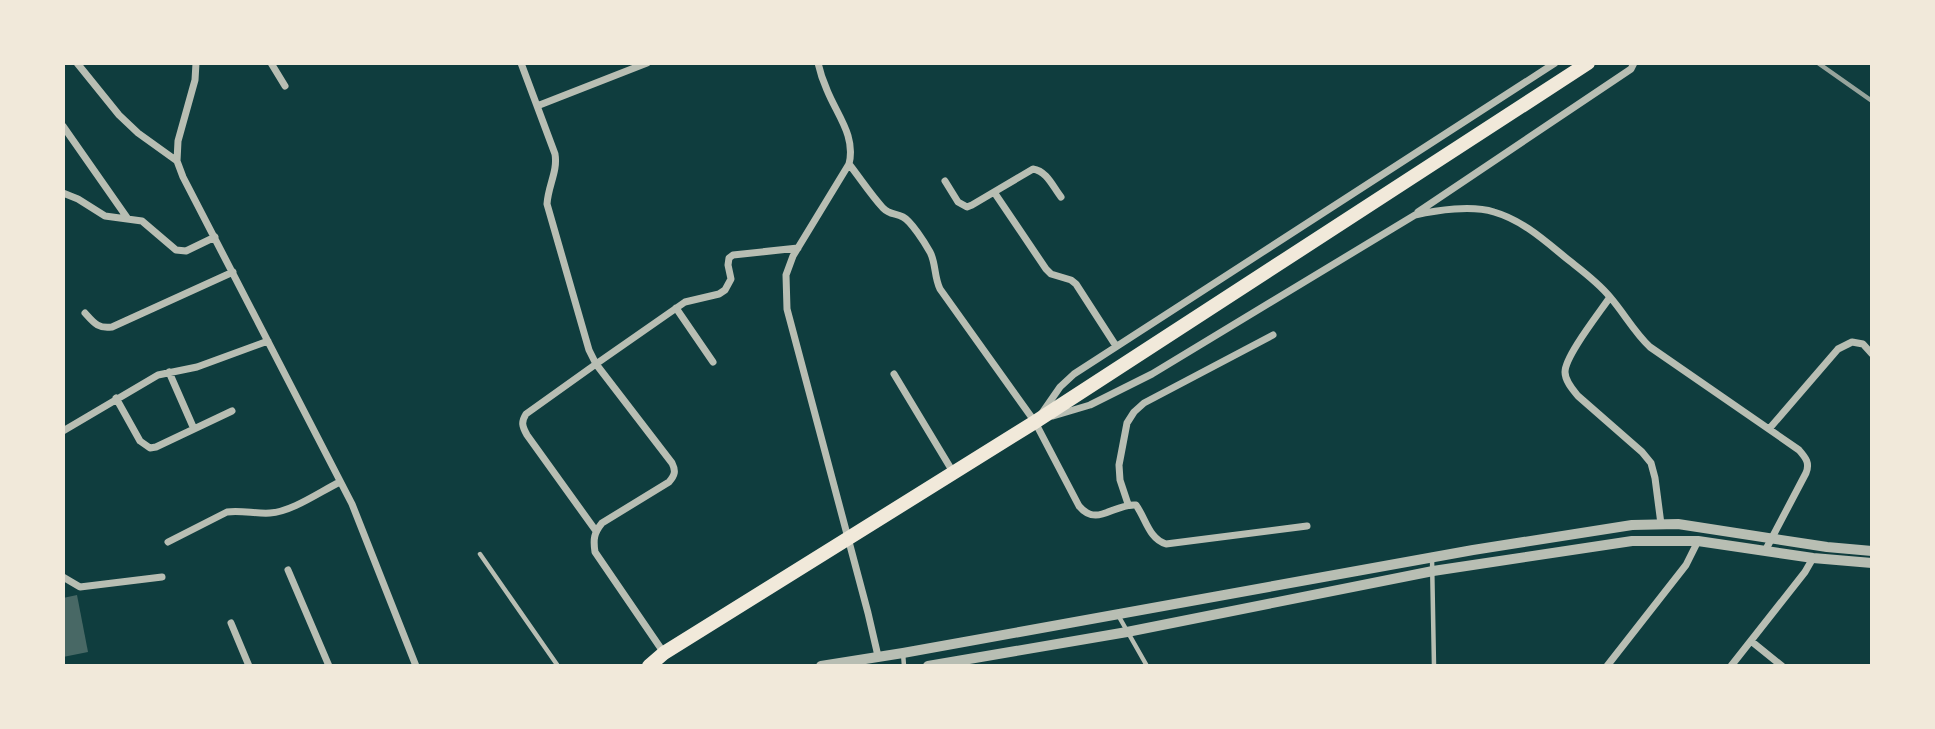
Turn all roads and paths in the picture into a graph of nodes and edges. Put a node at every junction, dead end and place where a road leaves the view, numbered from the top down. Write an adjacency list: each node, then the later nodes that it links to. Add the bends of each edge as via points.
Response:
1 (77, 63): 13 (street, via 119,115)
2 (196, 63): 13 (street)
3 (271, 63): 10 (street)
4 (521, 63): 11 (street)
5 (646, 63): 11 (street)
6 (818, 63): 14 (street, via 849,135)
7 (1555, 63): 29 (street)
8 (1588, 63): 37 (highway)
9 (1634, 63): 19 (street)
10 (285, 86)
11 (537, 106): 32 (street, via 556,162 547,204)
12 (63, 126): 20 (street)
13 (177, 161): 21 (street)
14 (849, 164): 22 (street); 37 (street, via 882,207 909,221 932,256 940,289)
15 (945, 181): 16 (street, via 967,206)
16 (994, 192): 18 (street, via 1039,169); 29 (street, via 1046,269 1080,288)
17 (63, 193): 20 (street, via 105,216)
18 (1061, 197)
19 (1415, 215): 24 (street, via 1446,209 1492,211 1512,219 1533,231); 37 (street, via 1152,374 1090,405)
20 (128, 219): 21 (street, via 147,224 181,252)
21 (215, 237): 23 (street)
22 (798, 248): 25 (street, via 733,255 725,290); 48 (street, via 786,275 787,309)
23 (233, 272): 26 (street, via 112,327 98,327); 28 (street)
24 (1611, 297): 39 (street, via 1650,347); 44 (street, via 1570,356 1565,372 1578,396 1651,463)
25 (677, 308): 31 (street); 32 (street)
26 (85, 313)
27 (1273, 335): 43 (street, via 1133,412 1119,465)
28 (268, 341): 33 (street, via 197,367); 42 (street)
29 (1116, 346): 37 (street, via 1059,387)
30 (1872, 354): 39 (street, via 1863,344 1852,342 1838,349)
31 (713, 362)
32 (596, 363): 46 (street, via 522,421); 46 (street, via 676,470 669,482)
33 (169, 372): 35 (street); 38 (street)
34 (894, 374): 41 (street)
35 (116, 398): 38 (street, via 140,440 150,448); 40 (street)
36 (232, 411): 38 (street)
37 (1035, 422): 41 (highway); 43 (street, via 1085,513 1099,515)
38 (194, 429)
39 (1769, 429): 47 (street, via 1799,450 1808,467)
40 (63, 431)
41 (953, 472): 48 (highway)
42 (340, 482): 50 (street, via 285,510 227,512); 70 (street)
43 (1128, 504): 45 (street, via 1136,505 1153,537 1166,544)
44 (1661, 524): 47 (street); 54 (street)
45 (1307, 526)
46 (596, 531): 65 (street, via 595,552)
47 (1771, 538): 51 (street); 52 (street)
48 (848, 539): 65 (highway); 67 (street)
49 (1698, 541): 51 (street); 58 (street, via 1632,541); 78 (street, via 1686,565)
50 (168, 542)
51 (1765, 551): 55 (street)
52 (1872, 551)
53 (480, 554): 71 (lane)
54 (1432, 558): 58 (lane); 61 (street)
55 (1813, 558): 56 (street); 64 (street)
56 (1872, 563)
57 (288, 570): 69 (street)
58 (1433, 571): 63 (street); 77 (lane)
59 (162, 577): 60 (street, via 80,587)
60 (63, 578)
61 (1117, 615): 63 (lane); 66 (street)
62 (232, 623): 68 (street)
63 (1127, 632): 75 (street); 76 (lane)
64 (1751, 641): 79 (street); 80 (street)
65 (664, 653): 72 (highway)
66 (903, 653): 67 (street); 74 (lane)
67 (878, 656): 73 (street)
68 (249, 666)
69 (329, 666)
70 (416, 666)
71 (558, 666)
72 (649, 666)
73 (821, 666)
74 (904, 666)
75 (928, 666)
76 (1147, 666)
77 (1434, 666)
78 (1607, 666)
79 (1731, 666)
80 (1782, 666)

